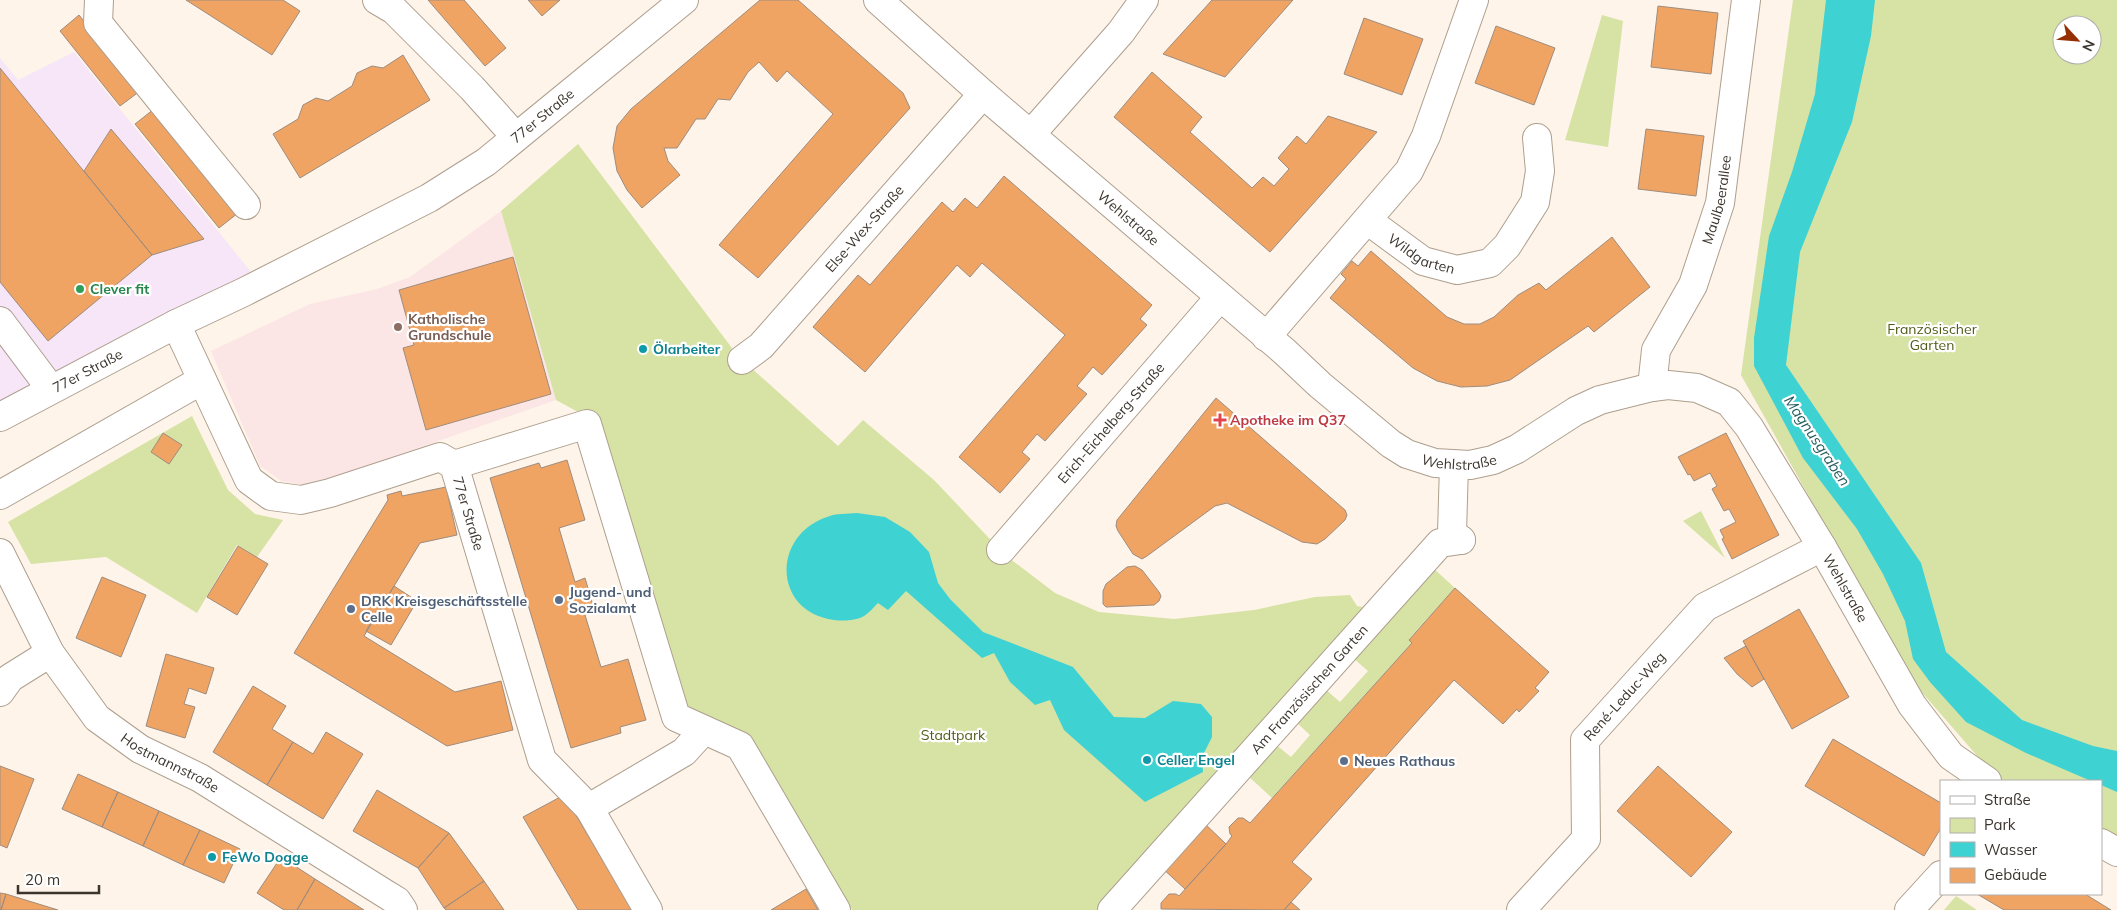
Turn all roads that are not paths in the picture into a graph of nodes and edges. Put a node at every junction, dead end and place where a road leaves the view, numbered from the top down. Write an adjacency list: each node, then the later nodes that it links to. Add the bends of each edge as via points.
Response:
1 (99, 0): 12 (street, via 98,23)
2 (684, 0): 10 (street, 77er Straße)
3 (878, 0): 8 (street, Wehlstraße)
4 (1144, 0): 9 (street, via 1121,32)
5 (1474, 0): 13 (street, via 1426,136 1409,172)
6 (1746, 0): 20 (street, Maulbeerallee, via 1720,203 1693,284 1656,350)
7 (390, 3): 10 (street)
8 (983, 94): 9 (street, Wehlstraße); 18 (street, Else-Wex-Straße, via 761,346)
9 (1030, 134): 14 (street, Wehlstraße)
10 (516, 138): 16 (street, 77er Straße, via 486,162 429,198)
11 (1537, 138): 13 (street, Wildgarten, via 1540,171 1535,202 1507,246 1490,263 1457,270 1423,261)
12 (246, 205)
13 (1367, 220): 17 (street)
14 (1220, 297): 17 (street, Wehlstraße); 27 (street, Erich-Eichelberg-Straße)
15 (0, 321): 21 (street)
16 (176, 324): 19 (street, 77er Straße); 21 (street, 77er Straße)
17 (1266, 337): 24 (street, Wehlstraße, via 1391,444 1422,460)
18 (742, 360)
19 (202, 380): 23 (street, 77er Straße, via 250,480 271,496 332,500 440,457); 25 (street)
20 (1652, 387): 24 (street, Wehlstraße, via 1600,400 1576,411 1517,449 1492,460); 26 (street, Wehlstraße, via 1697,388 1729,402 1749,427)
21 (51, 388): 22 (street, 77er Straße)
22 (0, 417)
23 (454, 465): 31 (street, via 587,424 676,717); 33 (street, 77er Straße, via 542,760)
24 (1454, 465): 40 (street, Am Französischen Garten, via 1452,532 1461,540 1440,543)
25 (0, 495)
26 (1822, 547): 32 (street, Wehlstraße, via 1912,705 1951,756); 41 (street, René-Leduc-Weg, via 1738,584 1704,607 1585,740 1586,839)
27 (1000, 550)
28 (0, 553): 29 (street, Hostmannstraße)
29 (50, 653): 30 (street, via 10,678); 37 (street, Hostmannstraße, via 97,718 140,749 200,778 397,901)
30 (0, 692)
31 (704, 730): 33 (street, via 684,752); 39 (street, via 740,746)
32 (1986, 780)
33 (589, 808): 38 (street, 77er Straße)
34 (2102, 844): 35 (street)
35 (2117, 852)
36 (1940, 876): 42 (street)
37 (403, 910)
38 (648, 910)
39 (836, 910)
40 (1112, 910)
41 (1521, 910)
42 (1909, 910)

